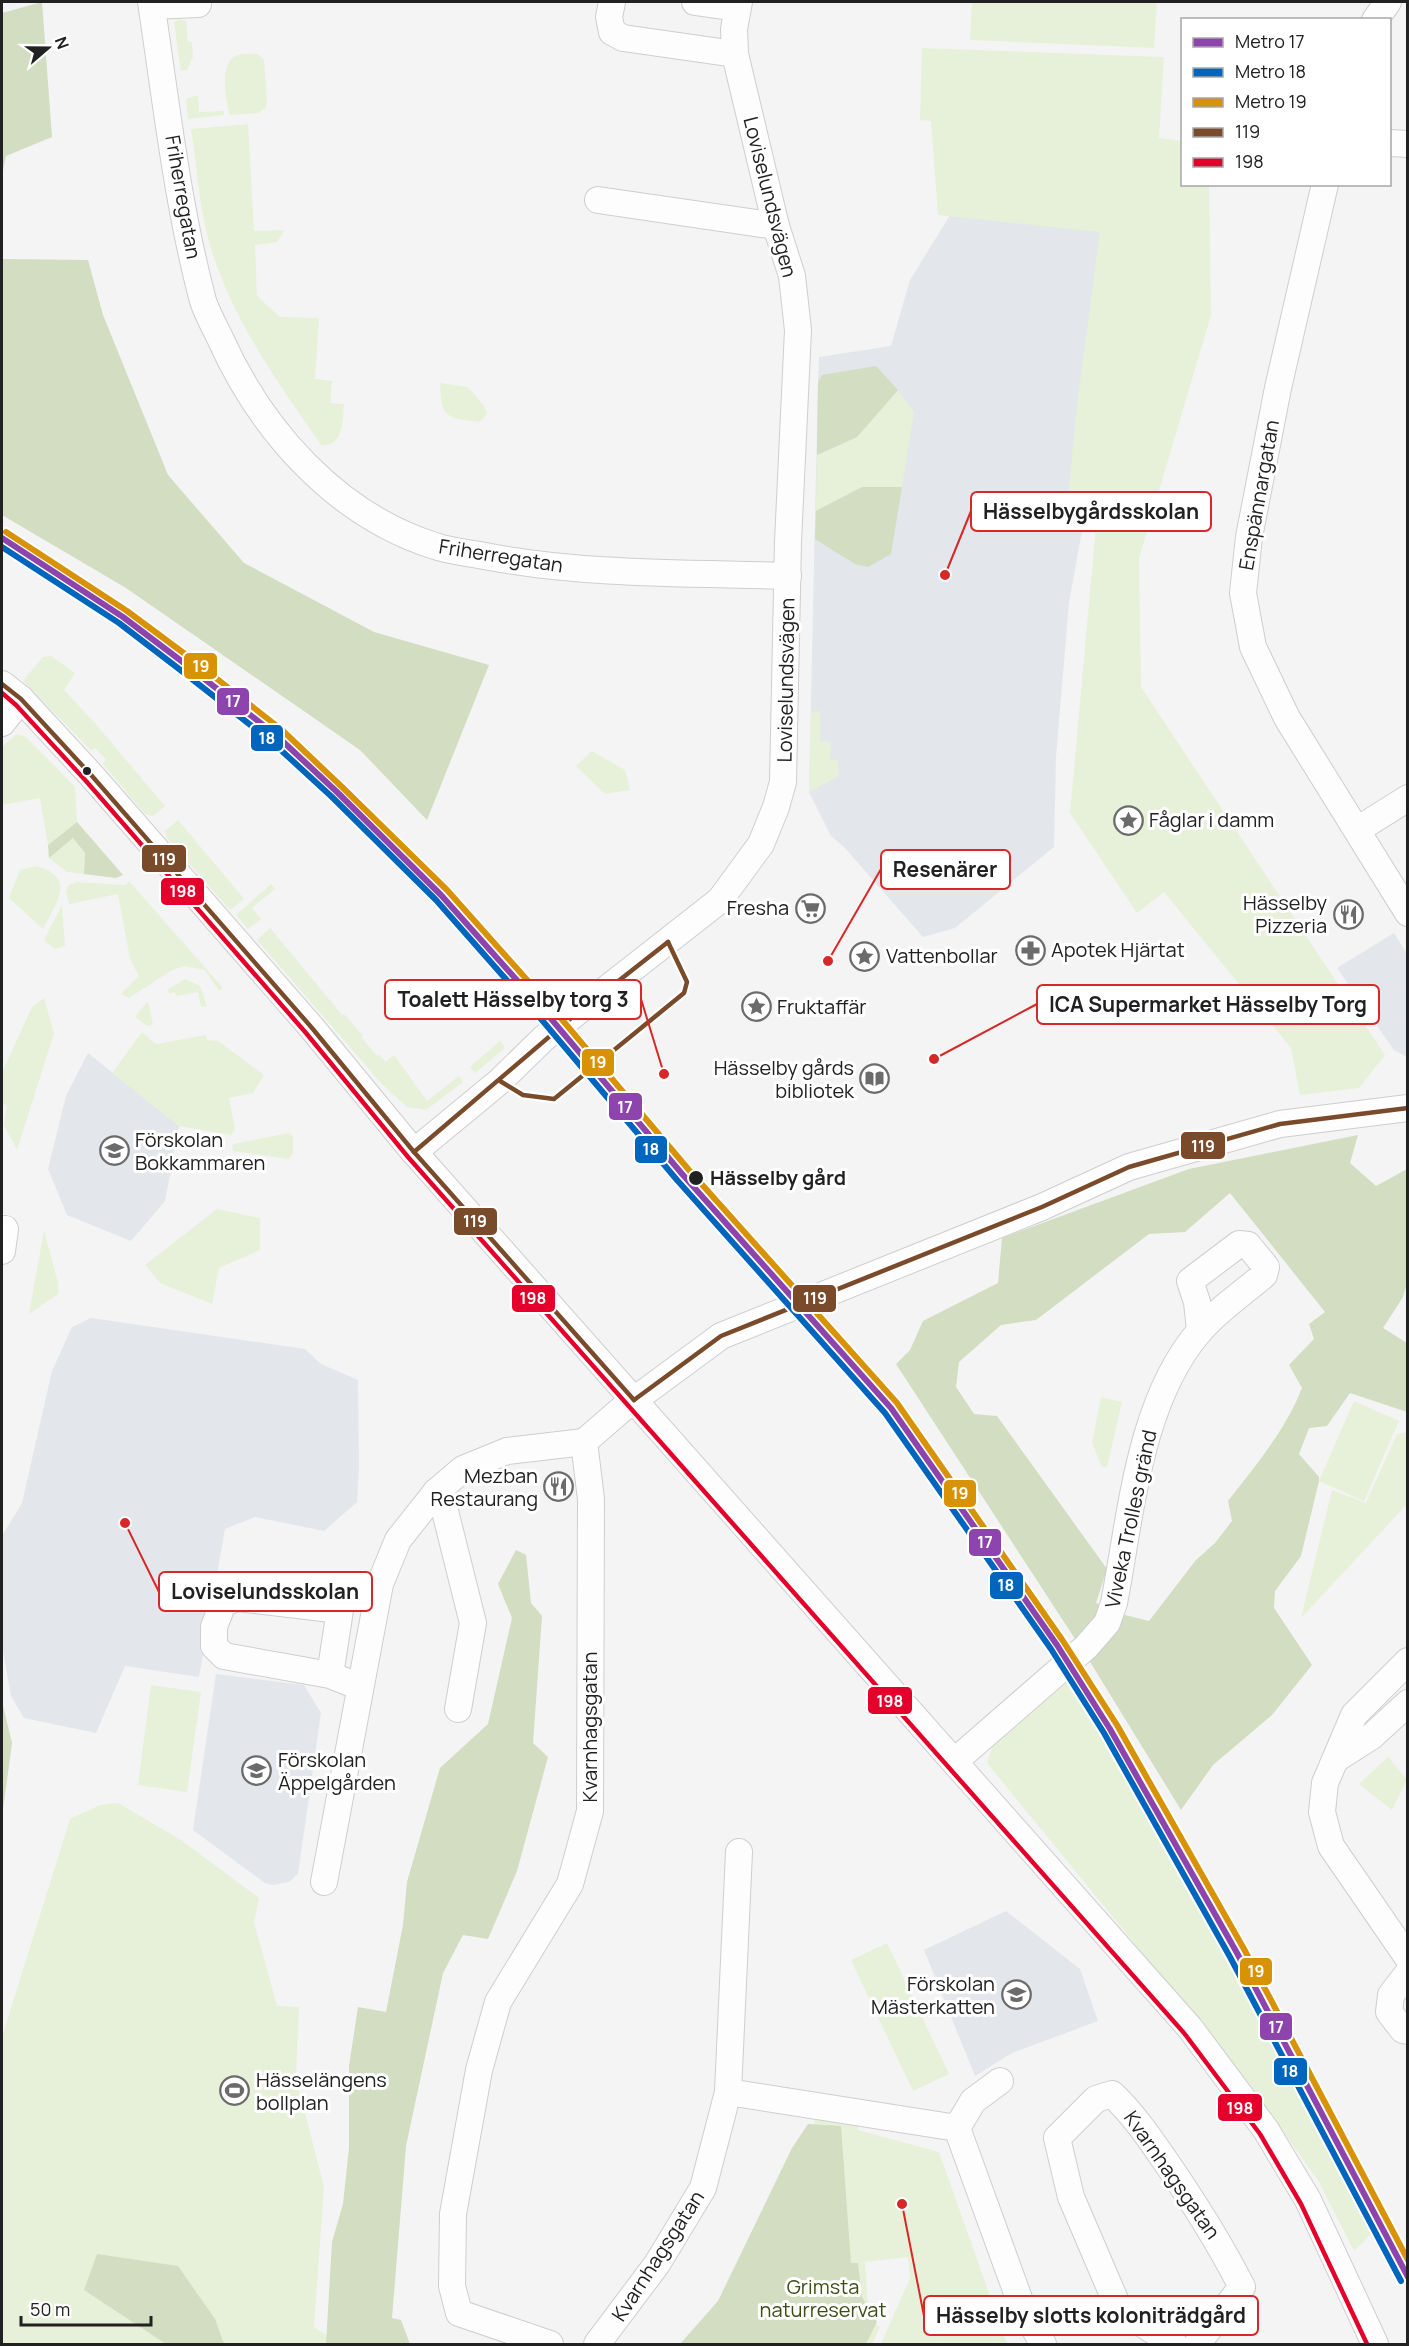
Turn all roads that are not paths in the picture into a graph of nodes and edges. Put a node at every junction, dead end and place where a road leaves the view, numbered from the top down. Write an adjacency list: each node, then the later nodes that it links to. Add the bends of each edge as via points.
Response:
1 (198, 2): 5 (street)
2 (612, 2): 8 (street, via 612,32 623,38)
3 (695, 2): 6 (street, Loviselundsvägen)
4 (1389, 2): 7 (street)
5 (152, 4): 14 (street, Friherregatan, via 184,213 204,303 233,368 272,429 316,476 381,522 435,547 519,562 605,570)
6 (738, 5): 8 (street, Loviselundsvägen)
7 (1377, 18)
8 (737, 64): 13 (street, Loviselundsvägen)
9 (1391, 143): 10 (street)
10 (1407, 144)
11 (1326, 186): 18 (street, Enspännargatan, via 1278,388 1249,537 1243,593 1253,647 1287,718)
12 (598, 200): 13 (street)
13 (776, 226): 14 (street, Loviselundsvägen, via 792,276 798,330)
14 (788, 576): 21 (street, Loviselundsvägen, via 783,782 761,844 720,900 578,1010)
15 (11, 691): 16 (street); 21 (street, via 92,776 312,1028)
16 (2, 723)
17 (1405, 794): 18 (street)
18 (1357, 830): 19 (street, Enspännargatan)
19 (1407, 913)
20 (1407, 1108): 23 (street, via 1280,1124 1129,1167 1042,1207 721,1335)
21 (414, 1152): 23 (street)
22 (1200, 1330): 32 (street, Viveka Trolles gränd, via 1164,1385 1145,1445 1107,1623 1086,1647)
23 (634, 1400): 24 (street); 32 (street)
24 (584, 1442): 25 (street, via 507,1451 463,1469); 40 (street, Kvarnhagsgatan, via 591,1499 590,1811 570,1884 498,2002 479,2070 453,2214 452,2286 459,2313)
25 (436, 1492): 28 (street, via 398,1540 380,1584); 30 (street, via 445,1511 473,1623)
26 (1407, 1662): 31 (street, via 1354,1715)
27 (330, 1675): 27 (street, via 340,1610 238,1598 223,1603 214,1627 214,1646 224,1656); 28 (street)
28 (360, 1687): 34 (street)
29 (1407, 1703): 31 (street, via 1372,1736)
30 (459, 1709)
31 (1336, 1759): 35 (street, via 1325,1783 1322,1812 1331,1846)
32 (955, 1761): 45 (street, via 1190,2028 1266,2130 1308,2200)
33 (739, 1852): 38 (street, Kvarnhagsgatan)
34 (324, 1882)
35 (1407, 1960): 36 (street, via 1391,1995 1389,2012)
36 (1407, 2031)
37 (1000, 2081): 39 (street, via 973,2101)
38 (728, 2092): 39 (street); 41 (street, Kvarnhagsgatan, via 703,2188 657,2264)
39 (957, 2128): 42 (street, via 1021,2304)
40 (550, 2344)
41 (597, 2344)
42 (1043, 2344)
43 (1174, 2344): 44 (street, Kvarnhagsgatan, via 1119,2309 1071,2197 1057,2138 1096,2099 1112,2094 1131,2112 1195,2203 1242,2287)
44 (1197, 2344)
45 (1375, 2344)

